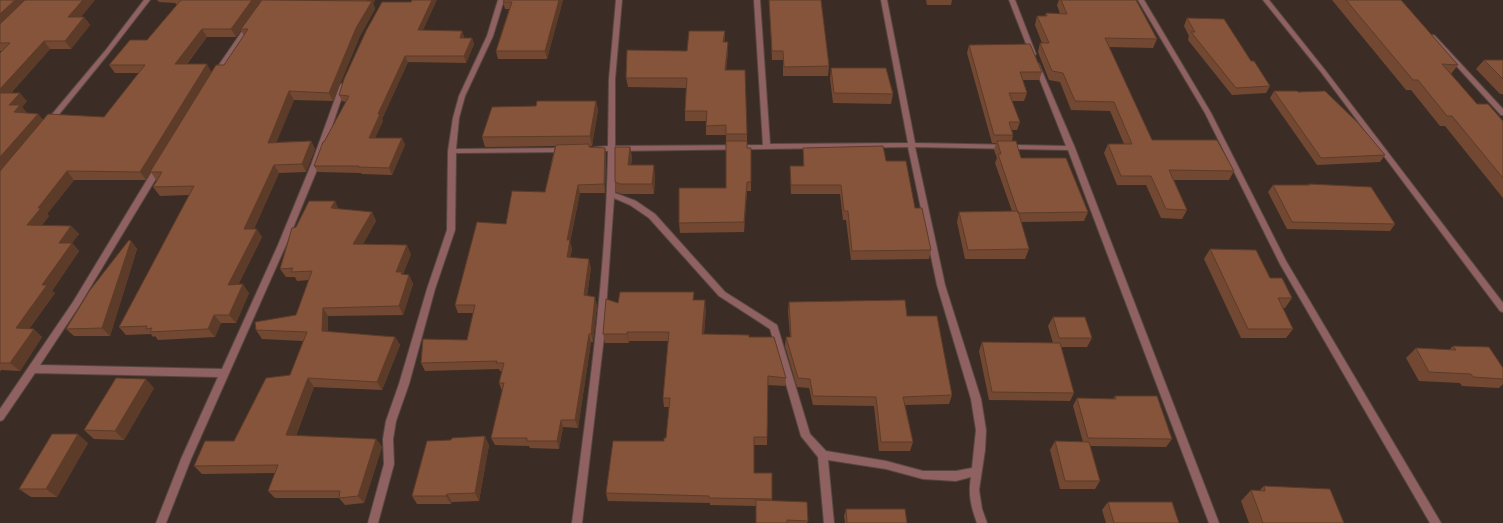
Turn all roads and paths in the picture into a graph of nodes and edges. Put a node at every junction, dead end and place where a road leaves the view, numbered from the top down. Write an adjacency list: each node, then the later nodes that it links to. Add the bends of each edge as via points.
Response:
1 (147, 0): 14 (street)
2 (501, 0): 21 (street, via 490,36 462,96 456,118)
3 (619, 0): 19 (street, via 612,79)
4 (756, 0): 16 (street)
5 (884, 0): 15 (street)
6 (1012, 0): 17 (street)
7 (1141, 0): 36 (street, via 1208,113 1282,262)
8 (1266, 0): 24 (street, via 1324,71)
9 (254, 18): 12 (street)
10 (1429, 33): 13 (street)
11 (346, 78): 26 (street, via 315,165 282,245)
12 (210, 82)
13 (1503, 114)
14 (44, 129)
15 (911, 145): 16 (street); 17 (street); 29 (street, via 941,285 976,399 981,430)
16 (766, 147): 19 (street)
17 (1072, 148): 35 (street)
18 (589, 149): 19 (street)
19 (612, 149): 23 (street)
20 (574, 150): 21 (street)
21 (452, 152): 31 (street, via 451,230 391,421 388,439 389,464)
22 (162, 162): 25 (street, via 76,304)
23 (612, 194): 28 (street, via 633,203 652,216 722,294 774,327 806,436); 32 (street, via 600,337)
24 (1503, 309)
25 (32, 369): 26 (street); 27 (street)
26 (224, 373): 30 (street)
27 (0, 417)
28 (823, 455): 29 (street, via 886,465 924,475 956,476); 33 (street)
29 (976, 472): 34 (street, via 974,490)
30 (161, 523)
31 (373, 523)
32 (577, 523)
33 (829, 523)
34 (982, 523)
35 (1214, 523)
36 (1436, 523)

